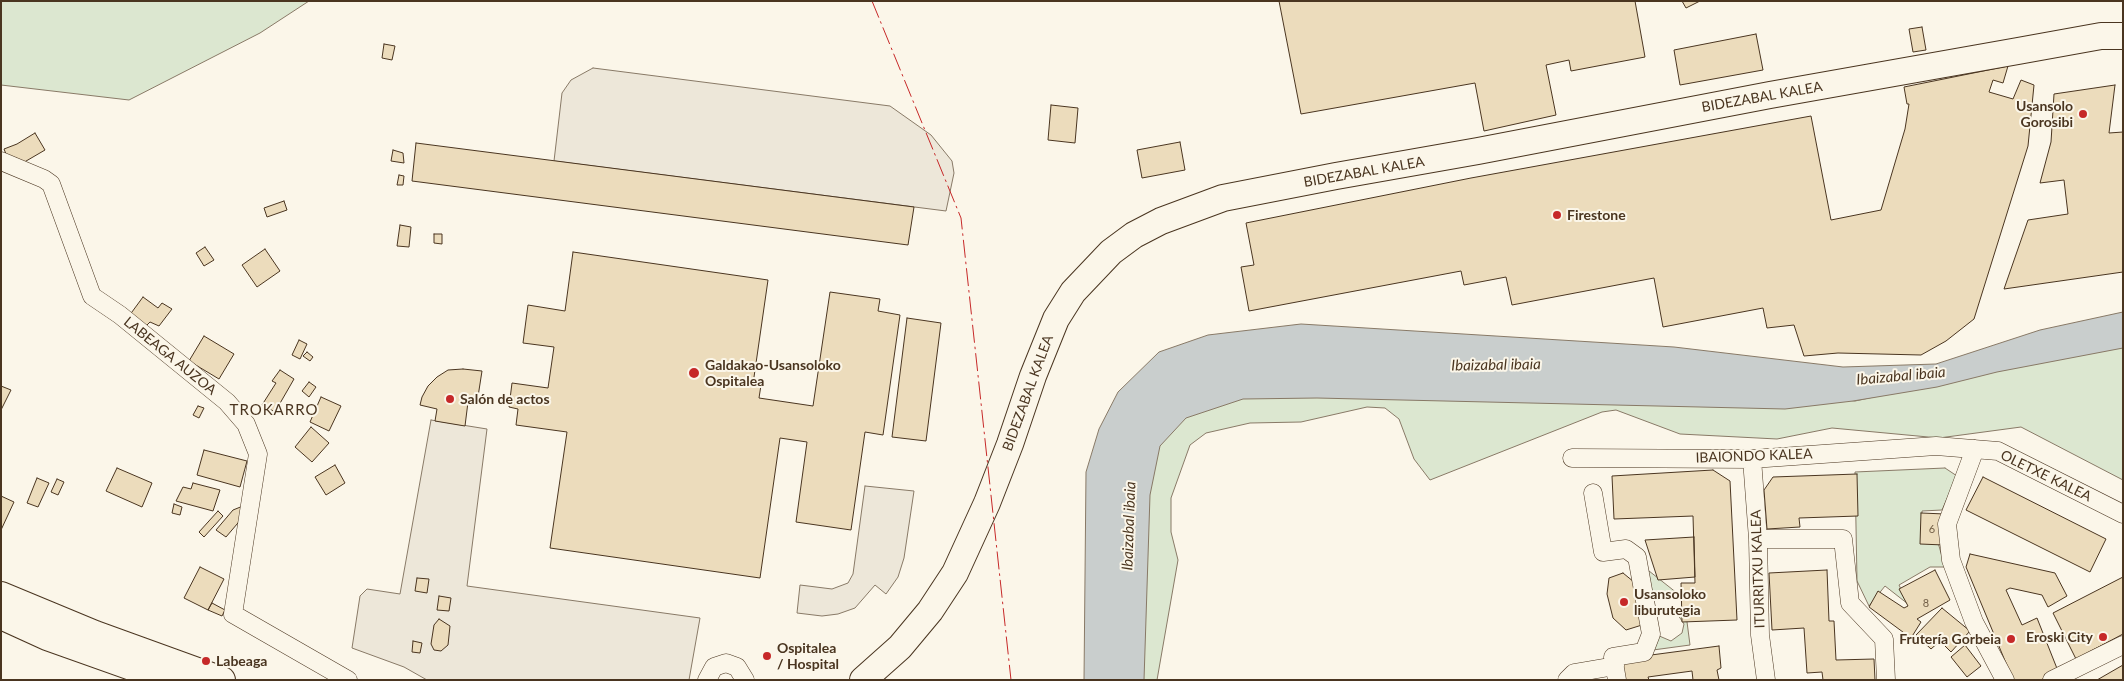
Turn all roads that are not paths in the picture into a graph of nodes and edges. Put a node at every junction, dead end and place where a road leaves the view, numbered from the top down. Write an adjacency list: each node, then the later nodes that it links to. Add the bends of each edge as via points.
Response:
1 (2123, 22): 3 (highway)
2 (2123, 36): 3 (highway, BIDEZABAL KALEA, via 2101,36)
3 (2018, 51): 20 (highway, BIDEZABAL KALEA, via 1222,198 1160,221 1134,235 1092,270 1056,319 987,503 955,574 900,647)
4 (1, 161): 16 (street, LABEAGA AUZOA, via 51,184 92,296 227,402 246,424 258,454 233,614)
5 (1975, 449): 7 (street, IBAIONDO KALEA, via 1936,446); 9 (street, OLETXE KALEA, via 1998,451); 24 (street, via 1947,524 1951,560 1974,622)
6 (1572, 458): 7 (street, IBAIONDO KALEA)
7 (1752, 459): 10 (street, ITURRITXU KALEA)
8 (1593, 493): 14 (street, via 1603,552 1626,549 1637,557 1651,634 1644,652)
9 (2123, 514)
10 (1758, 539): 22 (street, ITURRITXU KALEA, via 1760,635); 23 (street, via 1843,539 1850,603 1884,639)
11 (1, 595): 17 (highway, via 95,634)
12 (1, 616): 15 (highway)
13 (2123, 645): 25 (street)
14 (1615, 667): 21 (street, via 1574,673)
15 (156, 678)
16 (345, 679)
17 (222, 680)
18 (707, 680): 19 (street, via 714,667 726,663 737,667)
19 (745, 680)
20 (863, 680)
21 (1567, 680)
22 (1766, 680)
23 (1886, 680)
24 (2005, 680)
25 (2052, 680)

